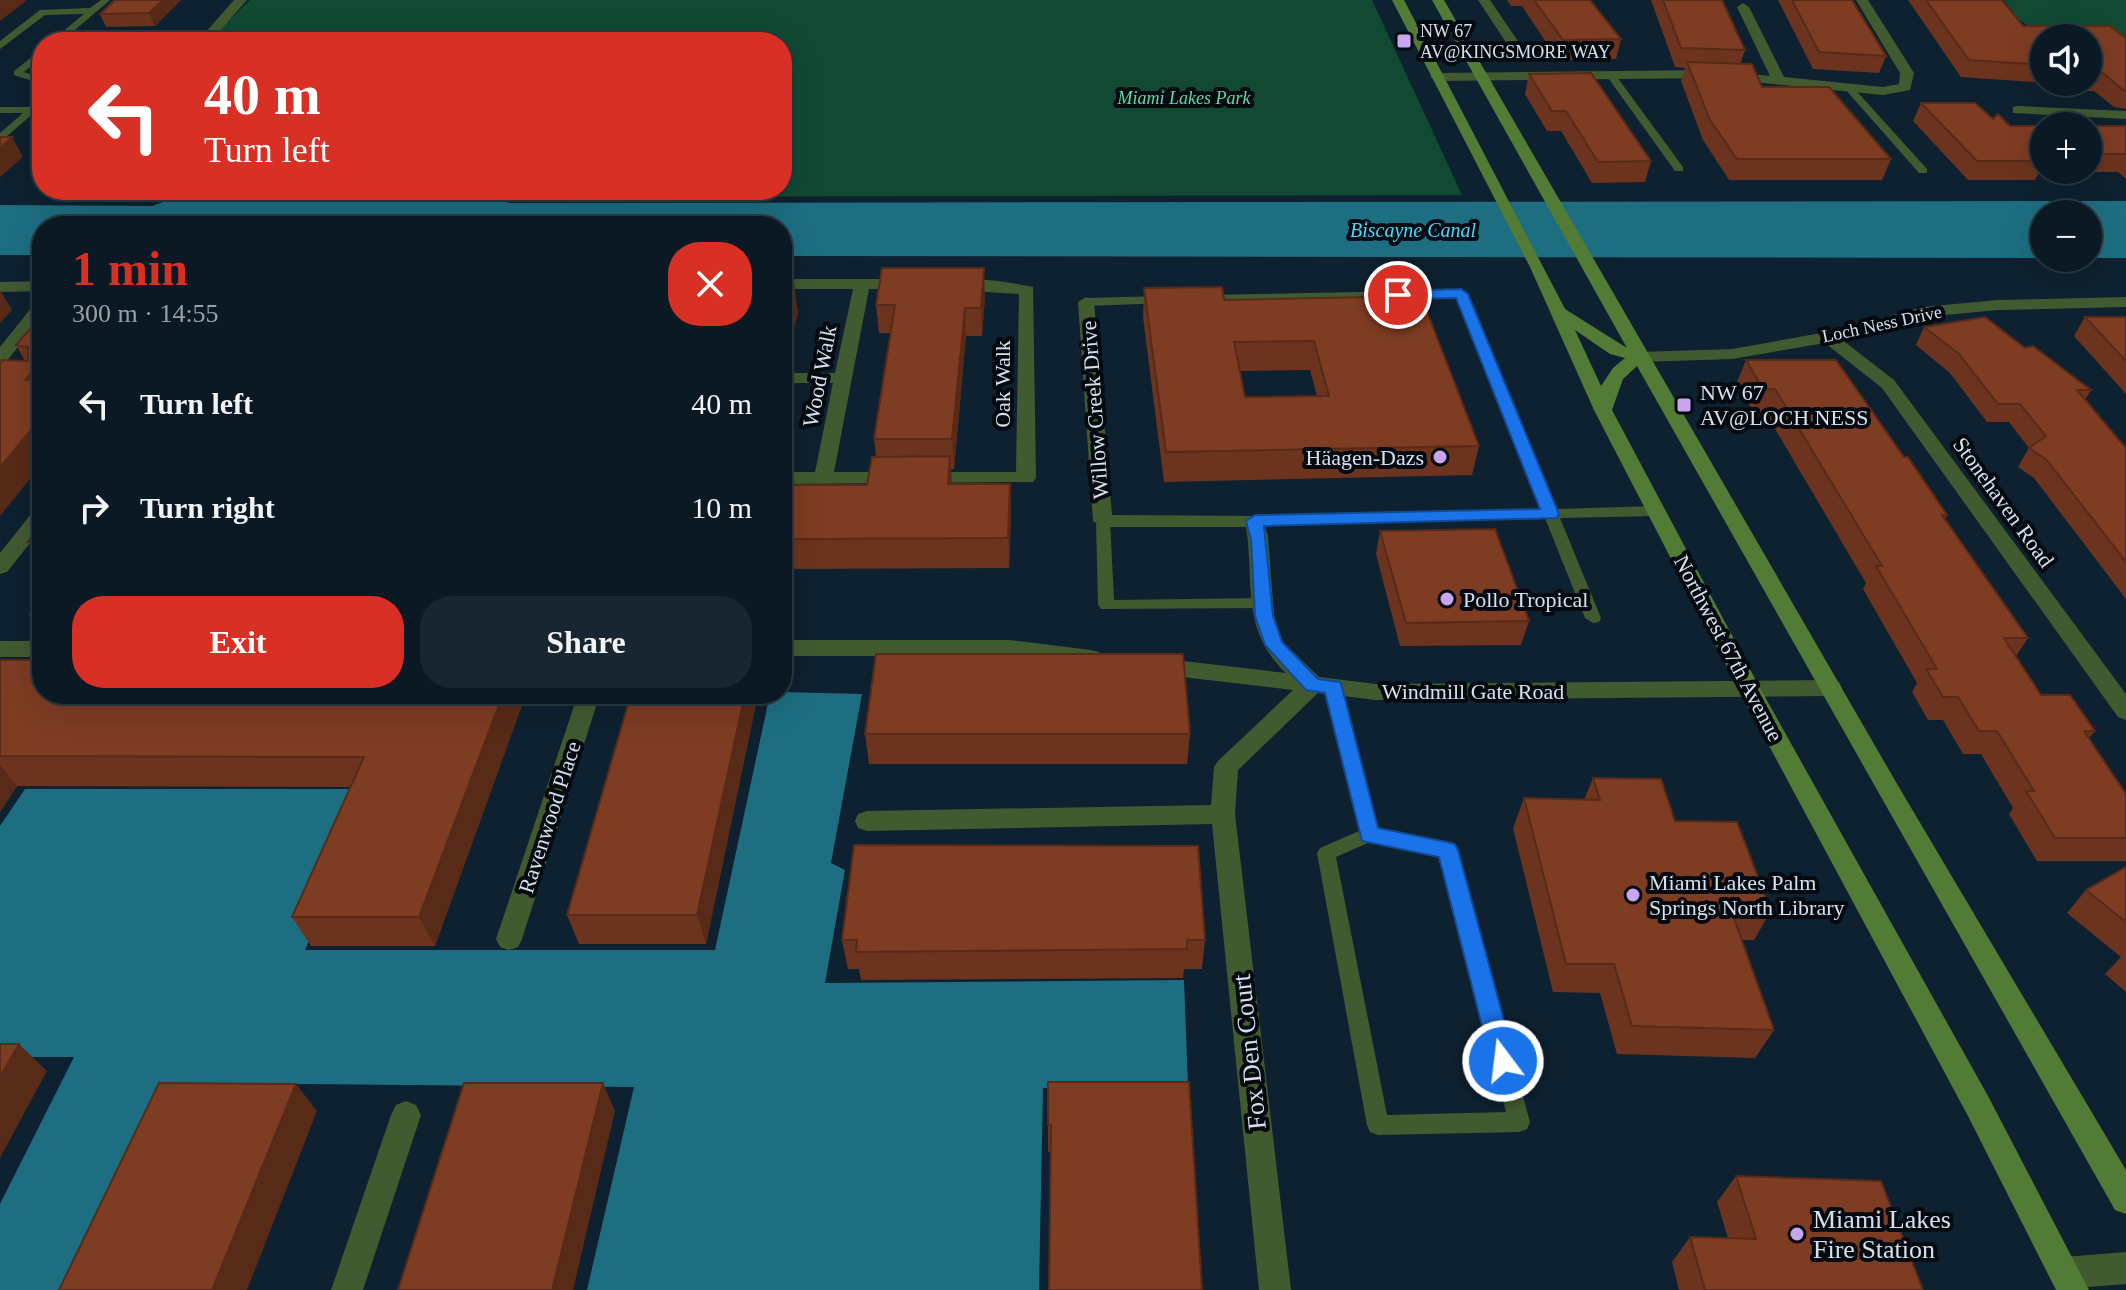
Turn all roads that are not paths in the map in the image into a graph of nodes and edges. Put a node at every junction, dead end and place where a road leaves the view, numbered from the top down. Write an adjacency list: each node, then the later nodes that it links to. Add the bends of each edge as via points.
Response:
1 (106, 0): 8 (lane)
2 (241, 0): 10 (street)
3 (1398, 0): 15 (main road, Northwest 67th Avenue)
4 (1438, 0): 16 (main road)
5 (1484, 0): 12 (street)
6 (1862, 0): 19 (street, via 1907,73 1905,87)
7 (1743, 7): 18 (street)
8 (93, 11): 9 (lane); 11 (lane, via 43,12)
9 (67, 32)
10 (212, 32)
11 (0, 46)
12 (1520, 53)
13 (32, 60): 17 (lane, via 17,73)
14 (1611, 75): 16 (street); 18 (street, via 1714,74); 25 (lane)
15 (1437, 77): 16 (street); 35 (main road, Northwest 67th Avenue)
16 (1481, 77): 38 (main road)
17 (32, 78)
18 (1779, 80): 19 (street)
19 (1848, 87): 26 (lane)
20 (0, 110): 21 (lane)
21 (32, 110): 24 (lane)
22 (2018, 110): 23 (street)
23 (2126, 115)
24 (0, 139)
25 (1679, 169)
26 (1923, 171)
27 (862, 283): 28 (street); 41 (street, Wood Walk); 44 (street, Oak Walk, via 1027,291 1026,478)
28 (792, 284)
29 (32, 286): 30 (street)
30 (0, 287)
31 (1195, 299): 46 (lane, via 1461,294)
32 (1180, 300): 33 (lane)
33 (1086, 302): 47 (street, Willow Creek Drive)
34 (2126, 302): 37 (street, Loch Ness Drive, via 1923,312)
35 (1557, 309): 38 (main road, via 1616,350); 42 (main road, Northwest 67th Avenue)
36 (32, 318): 39 (street)
37 (1828, 337): 38 (street, Loch Ness Drive, via 1732,354); 60 (street, Stonehaven Road, via 1888,384)
38 (1640, 357): 42 (main road, via 1622,365); 58 (main road)
39 (0, 358)
40 (792, 378): 41 (street)
41 (844, 378): 44 (street, Wood Walk)
42 (1603, 410): 45 (main road, Northwest 67th Avenue)
43 (792, 478): 44 (street)
44 (823, 478)
45 (1656, 511): 46 (lane); 57 (main road, Northwest 67th Avenue)
46 (1551, 514): 48 (lane); 52 (lane)
47 (1103, 521): 48 (street, Willow Creek Drive); 51 (lane, via 1106,605)
48 (1255, 521): 51 (street)
49 (32, 527): 50 (street)
50 (0, 567)
51 (1264, 603): 56 (street, via 1274,645)
52 (1593, 618)
53 (792, 648): 56 (street, Windmill Gate Road, via 1009,648)
54 (0, 649): 55 (street)
55 (32, 649)
56 (1323, 686): 57 (street, Windmill Gate Road, via 1376,692); 61 (street, Fox Den Court, via 1226,767); 63 (lane)
57 (1749, 688): 58 (street, Windmill Gate Road); 68 (main road, Northwest 67th Avenue)
58 (1831, 688): 66 (main road)
59 (586, 704): 64 (street, Ravenwood Place)
60 (2126, 711)
61 (1223, 814): 62 (street); 70 (street, Fox Den Court)
62 (867, 821)
63 (1369, 835): 63 (lane, via 1326,853 1378,1125 1519,1122 1447,850)
64 (509, 939)
65 (406, 1115): 69 (street)
66 (2126, 1199)
67 (2126, 1268): 68 (street)
68 (2069, 1281)
69 (347, 1290)
70 (1275, 1290)

